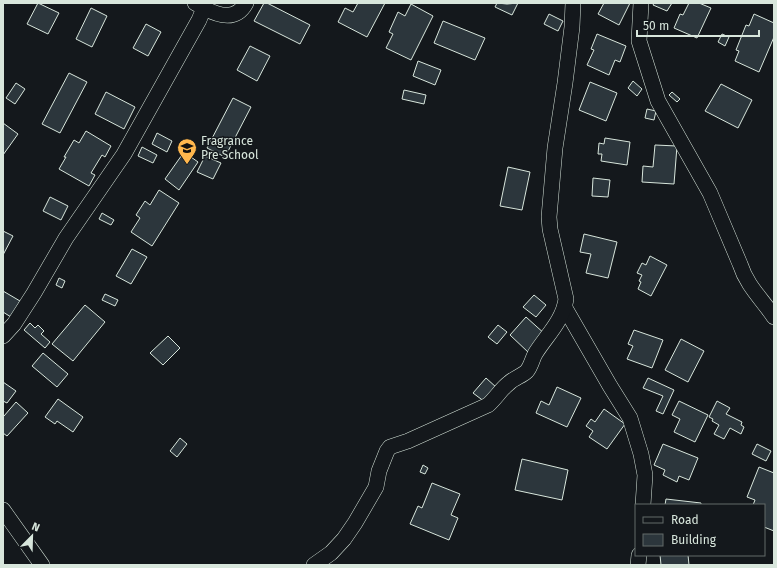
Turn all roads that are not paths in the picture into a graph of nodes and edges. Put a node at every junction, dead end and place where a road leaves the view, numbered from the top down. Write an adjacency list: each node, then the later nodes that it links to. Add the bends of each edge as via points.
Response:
1 (246, 3): 4 (street, via 242,10 234,15 224,15)
2 (573, 3): 5 (street, via 548,217 566,299)
3 (641, 3): 6 (street, via 639,41 658,101 710,193 744,275)
4 (200, 6): 7 (street, via 199,20 124,154 66,238 14,324)
5 (565, 308): 8 (street, via 630,418 645,475); 11 (street, via 526,372 510,381 488,405 408,442 390,447 379,472 376,487 344,539 331,553)
6 (774, 317)
7 (3, 336)
8 (643, 504)
9 (3, 510): 10 (street)
10 (42, 565)
11 (314, 565)

